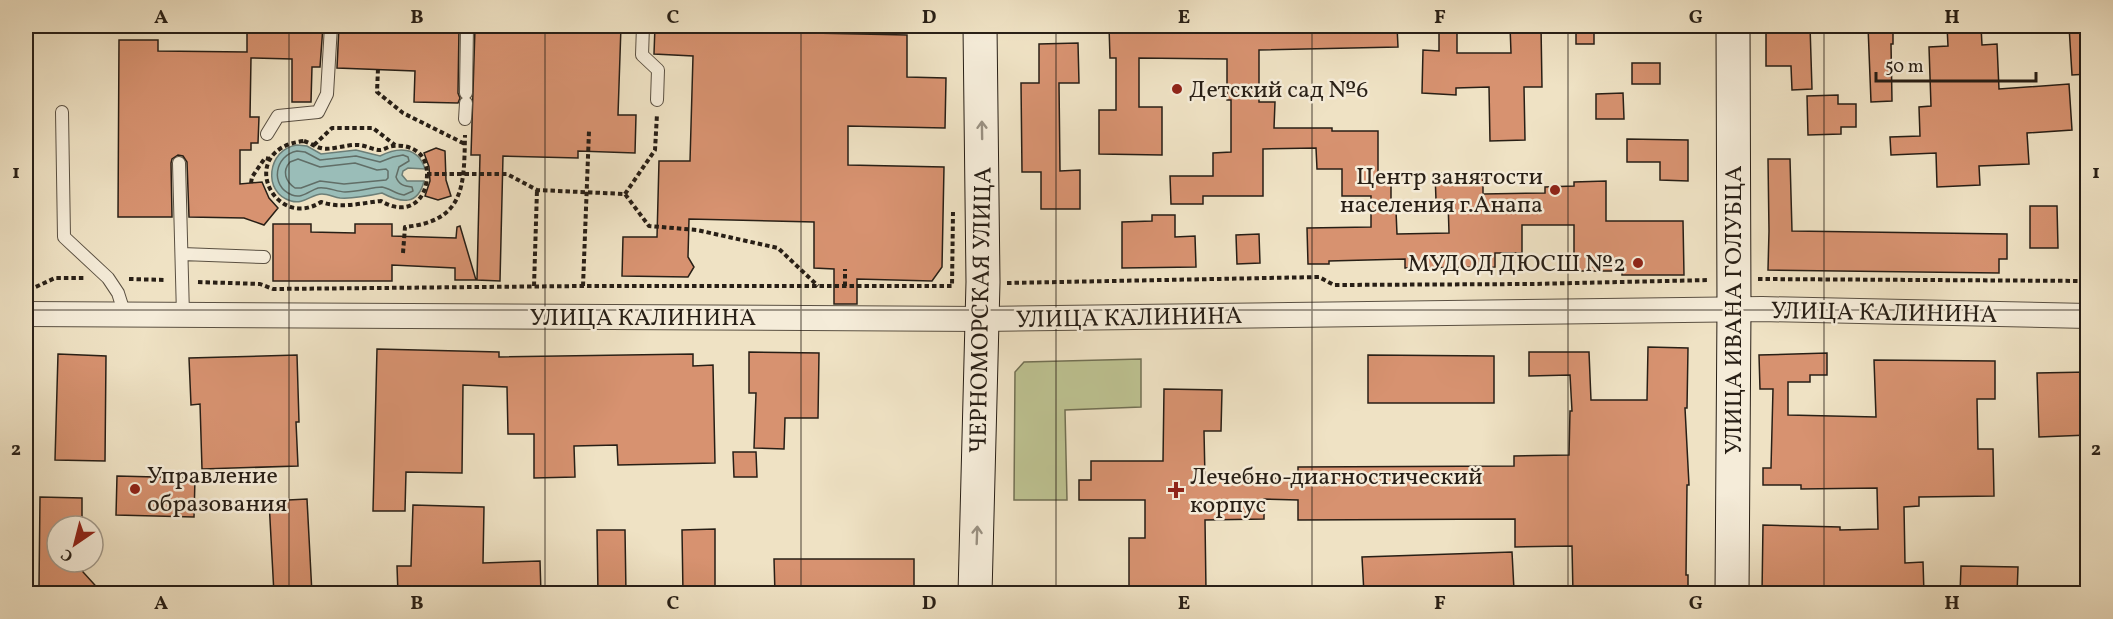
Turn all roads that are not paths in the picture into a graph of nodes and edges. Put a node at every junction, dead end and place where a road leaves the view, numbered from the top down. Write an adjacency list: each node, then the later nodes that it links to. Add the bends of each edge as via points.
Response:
1 (331, 26): 9 (lane, via 327,94 318,112 278,116)
2 (467, 26): 8 (lane)
3 (643, 26): 6 (lane, via 642,55 658,70)
4 (980, 26): 18 (street, ЧЕРНОМОРСКАЯ УЛИЦА, one-way to 4)
5 (1732, 26): 13 (street, УЛИЦА ИВАНА ГОЛУБЦА)
6 (657, 100)
7 (62, 112): 15 (lane, via 64,237 108,278 118,292)
8 (465, 119)
9 (267, 134)
10 (179, 163): 11 (lane)
11 (182, 254): 12 (lane); 16 (lane)
12 (264, 257)
13 (1734, 294): 17 (street, УЛИЦА КАЛИНИНА); 18 (street, УЛИЦА КАЛИНИНА); 20 (street, УЛИЦА ИВАНА ГОЛУБЦА)
14 (26, 314): 15 (street, УЛИЦА КАЛИНИНА)
15 (125, 315): 16 (street, УЛИЦА КАЛИНИНА)
16 (183, 315): 18 (street, УЛИЦА КАЛИНИНА)
17 (2088, 316)
18 (982, 319): 19 (street, ЧЕРНОМОРСКАЯ УЛИЦА, one-way to 18)
19 (975, 594)
20 (1732, 594)

